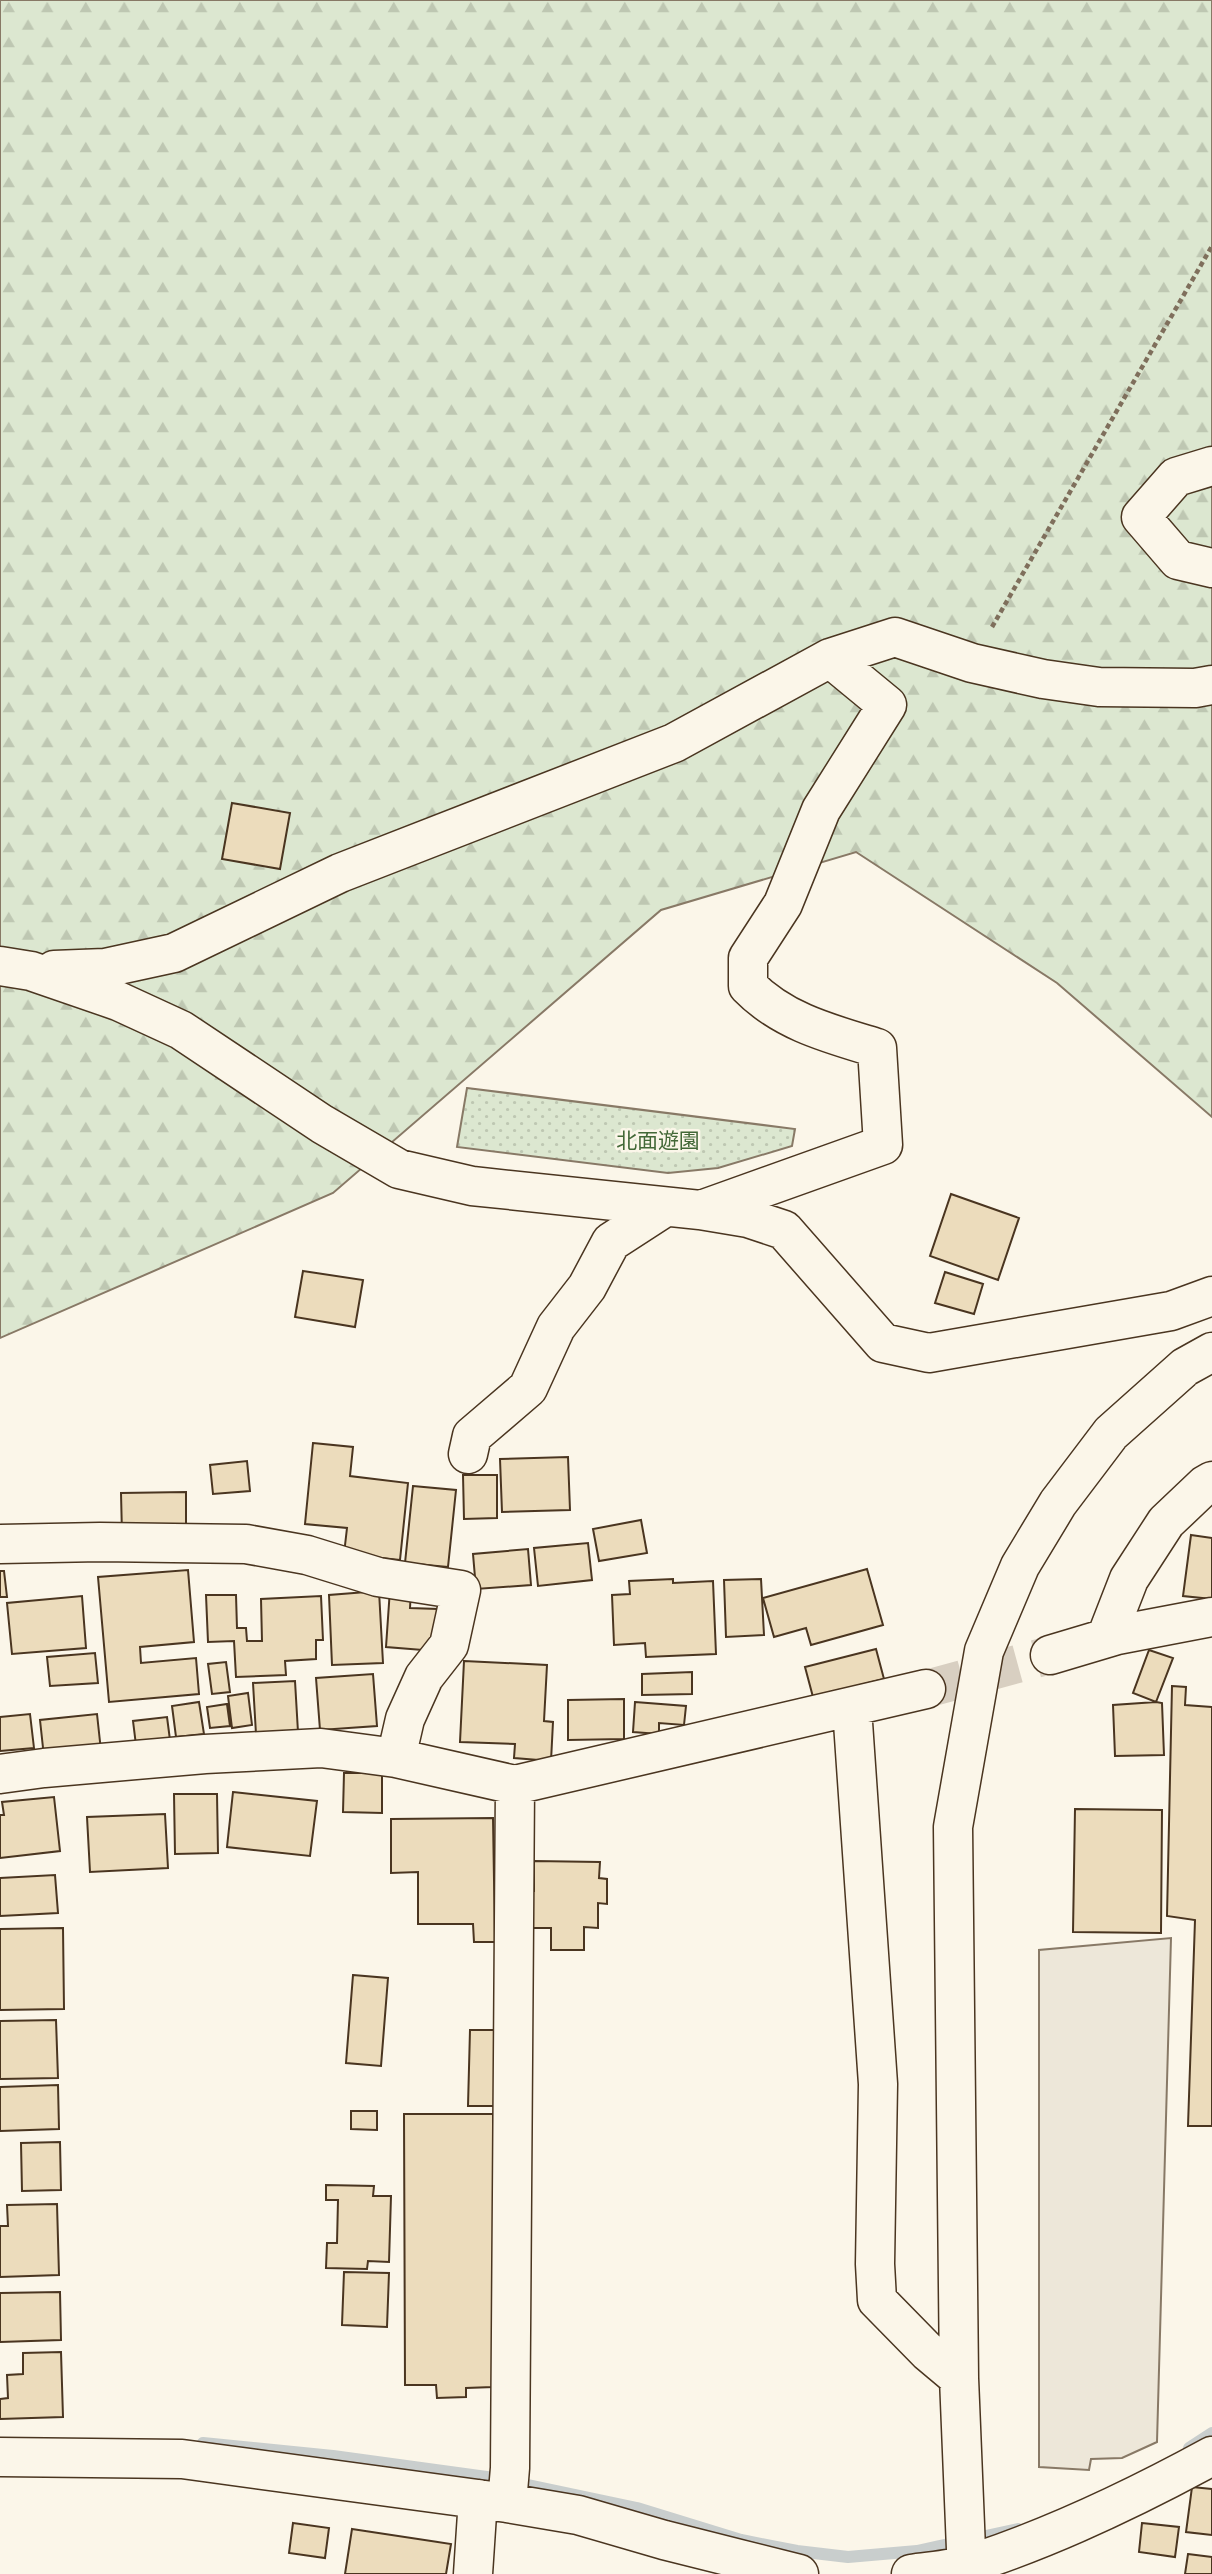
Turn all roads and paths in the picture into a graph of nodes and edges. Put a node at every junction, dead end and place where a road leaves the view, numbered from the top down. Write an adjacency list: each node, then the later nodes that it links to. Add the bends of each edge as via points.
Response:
1 (1212, 246): 5 (path)
2 (1212, 466): 3 (street, via 1176,477 1141,517 1178,560)
3 (1212, 568)
4 (830, 658): 5 (street, via 895,637); 7 (street, via 674,743 341,873 174,953 105,968); 8 (street, via 887,705 821,810 783,904 748,958 748,986 766,1004 818,1030 877,1048 883,1145)
5 (972, 663): 6 (street, via 1099,687)
6 (1212, 685)
7 (15, 969): 8 (street, via 118,1000 181,1030 322,1124 400,1169 472,1186)
8 (683, 1209): 9 (street, via 748,1218 784,1230 883,1343 929,1353 1171,1311); 11 (street, via 611,1241 587,1287 556,1327 528,1388 472,1436)
9 (1212, 1296)
10 (1212, 1352): 22 (street, via 1185,1367 1111,1433 1058,1503 1020,1566 984,1651 953,1827)
11 (468, 1454)
12 (1212, 1481): 15 (street, via 1166,1522 1129,1579)
13 (0, 1544): 19 (street, via 246,1544 307,1555 378,1577 461,1590 449,1644 424,1677 405,1719)
14 (1212, 1617): 15 (street)
15 (1106, 1638): 16 (street)
16 (1050, 1655)
17 (926, 1689): 18 (street)
18 (852, 1707): 21 (street); 22 (street, via 878,2084 877,2300)
19 (396, 1758): 20 (street, via 321,1748); 21 (street)
20 (0, 1774)
21 (515, 1785): 25 (street)
22 (959, 2378): 26 (street)
23 (1212, 2456): 26 (street, via 1077,2522)
24 (0, 2457): 25 (street, via 182,2459)
25 (501, 2490): 27 (street); 28 (street)
26 (967, 2555): 29 (street)
27 (473, 2574)
28 (799, 2574)
29 (911, 2574)

